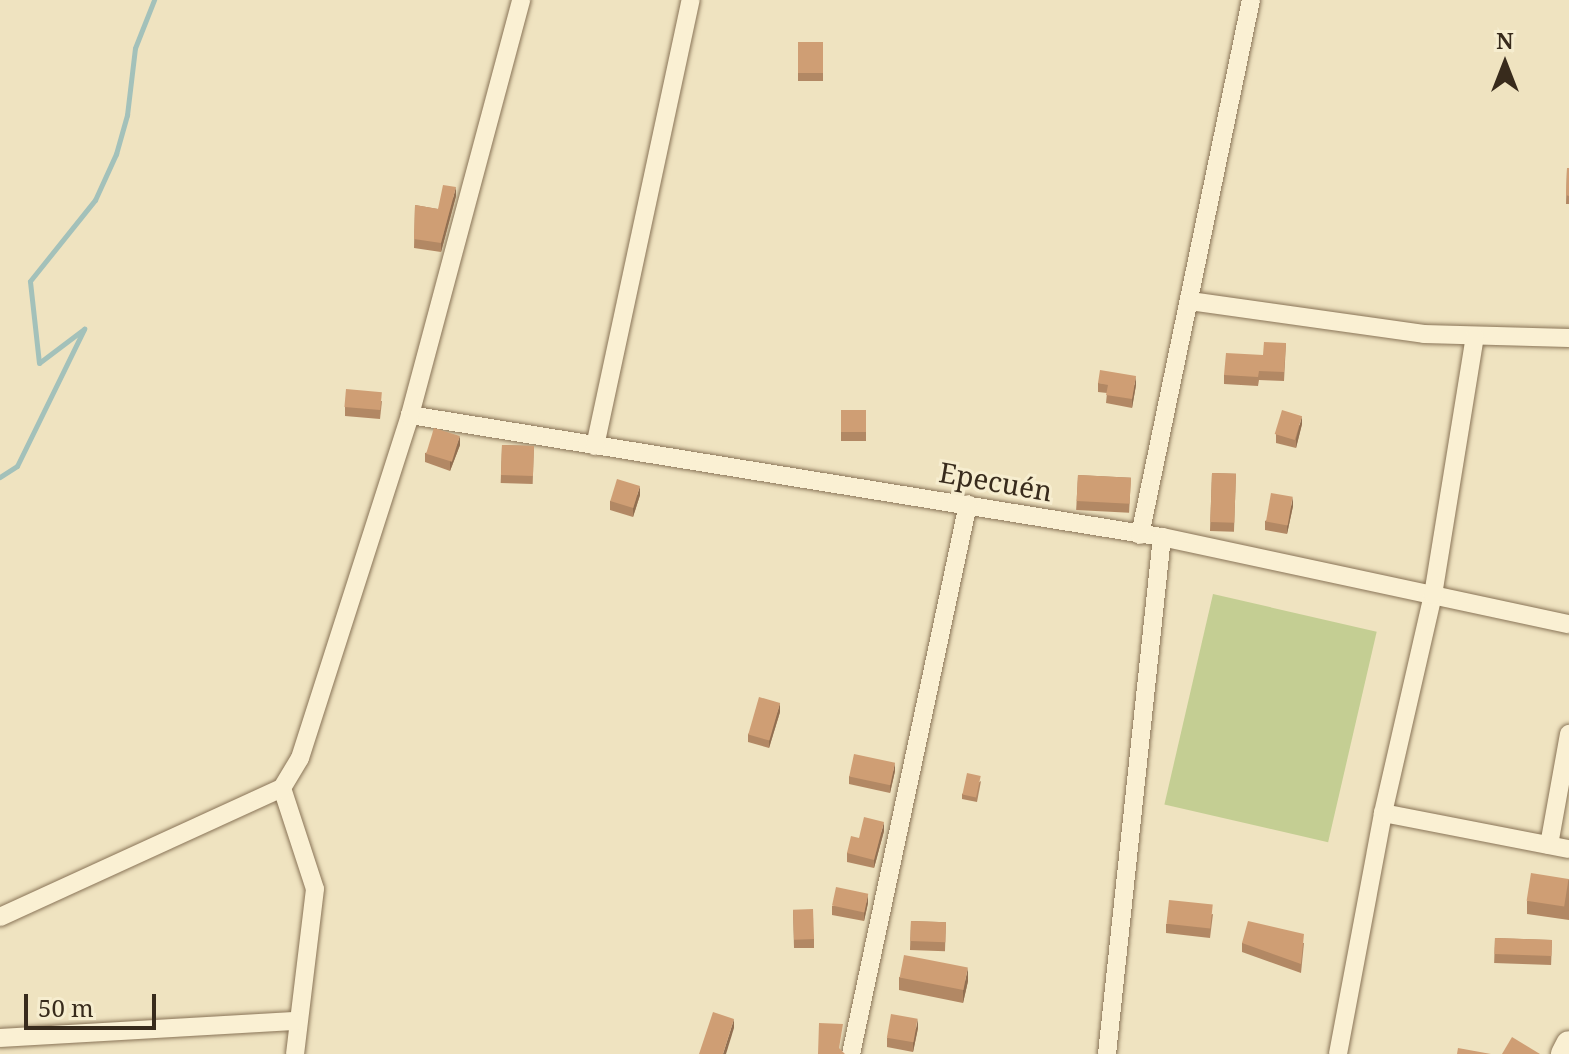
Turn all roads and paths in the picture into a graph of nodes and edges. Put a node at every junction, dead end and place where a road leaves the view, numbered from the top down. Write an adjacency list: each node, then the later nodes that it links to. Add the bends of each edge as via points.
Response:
1 (521, 0): 7 (street)
2 (691, 0): 8 (street)
3 (1251, 0): 4 (street)
4 (1190, 301): 5 (street); 10 (street)
5 (1475, 337): 6 (street); 12 (street)
6 (1569, 338)
7 (410, 415): 8 (street, Epecuén); 15 (street, via 300,758)
8 (595, 446): 9 (street, Epecuén)
9 (968, 504): 10 (street, Epecuén); 24 (street)
10 (1140, 535): 11 (street, Epecuén)
11 (1162, 537): 12 (street, Epecuén); 25 (street)
12 (1433, 595): 13 (street, Epecuén); 16 (street)
13 (1569, 624)
14 (1569, 734): 17 (street)
15 (282, 788): 19 (street); 20 (street, via 315,889)
16 (1383, 813): 17 (street); 26 (street)
17 (1549, 845): 18 (street)
18 (1569, 849)
19 (0, 917)
20 (298, 1021): 21 (street); 23 (street)
21 (0, 1038)
22 (1569, 1044): 27 (main road)
23 (295, 1054)
24 (851, 1054)
25 (1107, 1054)
26 (1338, 1054)
27 (1564, 1054)

